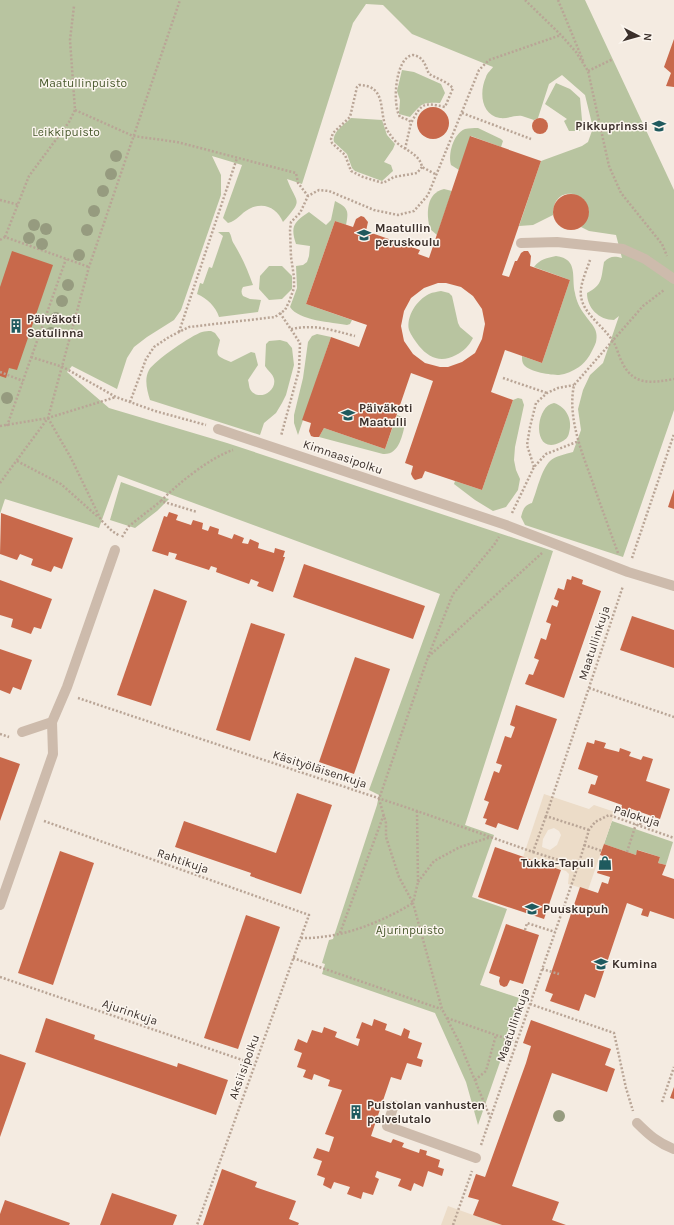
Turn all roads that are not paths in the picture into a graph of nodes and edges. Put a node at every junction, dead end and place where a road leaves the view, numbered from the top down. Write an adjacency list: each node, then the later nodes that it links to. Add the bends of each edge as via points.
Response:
1 (521, 243): 2 (street, via 557,242 623,249 644,260)
2 (671, 283)
3 (218, 429): 5 (street, Kimnaasipolku, via 506,525 626,571)
4 (115, 550): 6 (street)
5 (674, 586)
6 (52, 722): 7 (street); 8 (street, via 53,754)
7 (22, 732)
8 (0, 905)
9 (394, 1105): 12 (street, via 387,1126)
10 (637, 1122): 11 (street, via 650,1136)
11 (674, 1149)
12 (476, 1158)

